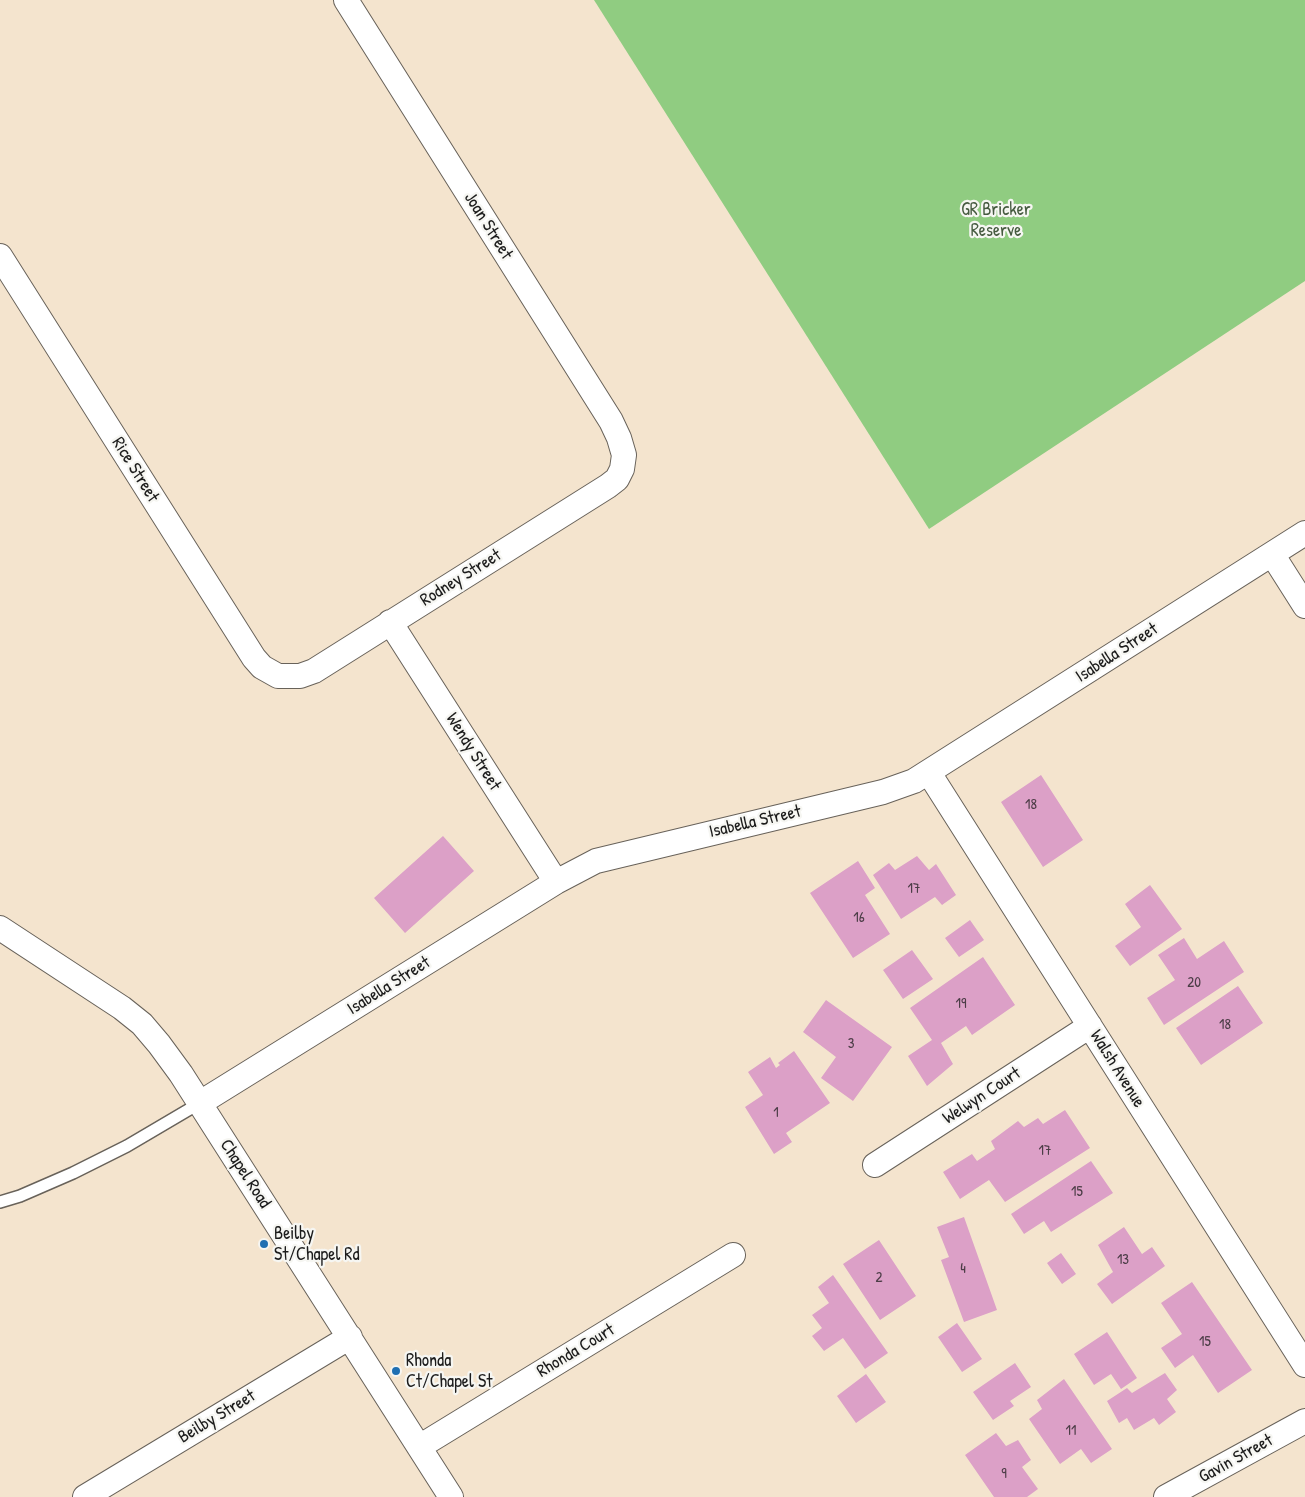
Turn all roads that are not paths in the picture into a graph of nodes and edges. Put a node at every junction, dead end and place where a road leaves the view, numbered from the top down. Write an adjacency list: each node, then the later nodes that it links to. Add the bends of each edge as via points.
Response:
1 (346, 0): 3 (street, Joan Street, via 611,420)
2 (0, 256): 8 (street, Rice Street, via 254,658)
3 (624, 455): 7 (street, Rodney Street, via 622,469 608,486)
4 (1305, 533): 5 (street, Isabella Street)
5 (1272, 554): 6 (street); 9 (street, Isabella Street)
6 (1305, 606)
7 (390, 622): 8 (street, Rodney Street, via 314,671 300,676); 10 (street, Wendy Street)
8 (278, 676)
9 (929, 773): 10 (street, Isabella Street, via 882,792 614,855 575,870); 12 (street, Walsh Avenue)
10 (556, 882): 13 (street, Isabella Street)
11 (0, 928): 13 (street, Chapel Road, via 142,1024)
12 (1090, 1026): 14 (street, Welwyn Court); 18 (street, Walsh Avenue)
13 (200, 1104): 15 (lane, via 73,1173); 17 (street, Chapel Road)
14 (875, 1166)
15 (0, 1202)
16 (733, 1254): 20 (street, Rhonda Court)
17 (350, 1337): 20 (street, Chapel Road); 21 (street, Beilby Street)
18 (1305, 1365)
19 (1305, 1421): 23 (street, Gavin Street)
20 (419, 1446): 22 (street, Chapel Road)
21 (84, 1497)
22 (451, 1497)
23 (1166, 1497)

